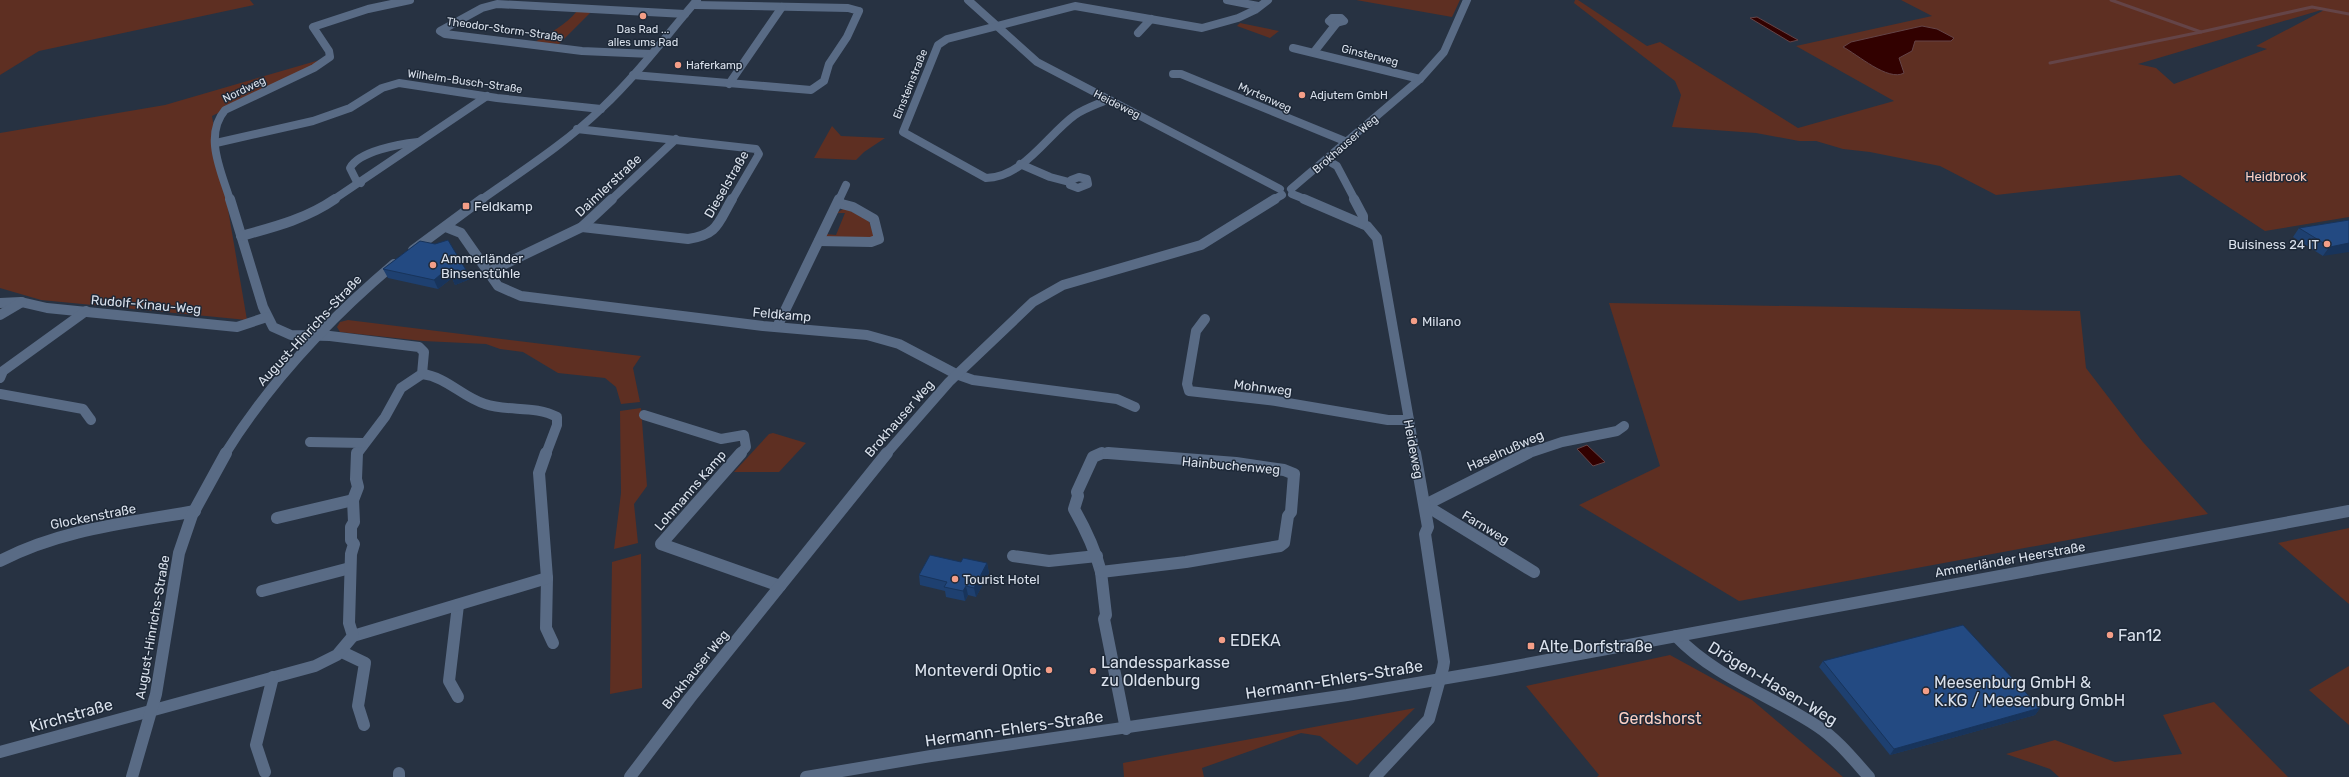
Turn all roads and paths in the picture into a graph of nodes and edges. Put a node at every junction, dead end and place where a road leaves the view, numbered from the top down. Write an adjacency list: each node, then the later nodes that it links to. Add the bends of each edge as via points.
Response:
1 (410, 0): 30 (street, Nordweg, via 368,9 313,27 330,51 330,57 314,68 225,110 219,119)
2 (968, 0): 14 (street, Heideweg)
3 (1068, 0): 8 (street)
4 (1227, 0): 9 (street)
5 (1268, 0): 9 (street)
6 (1467, 0): 21 (street, Brokhauser Weg, via 1444,52)
7 (696, 2): 10 (street); 11 (street, August-Hinrichs-Straße)
8 (1073, 6): 12 (street); 14 (street)
9 (1258, 6): 12 (street, via 1213,27 1202,28)
10 (782, 7): 22 (street); 22 (street, via 848,8 859,11 847,38 829,64 824,81 816,88 804,91)
11 (684, 14): 18 (street, August-Hinrichs-Straße); 18 (street, Theodor-Storm-Straße, via 497,4 480,8 440,31 445,34 571,50)
12 (1151, 19): 15 (street)
13 (1336, 24): 17 (street, Ginsterweg)
14 (996, 26): 24 (street, Heideweg, via 1034,61); 32 (street, Einsteinstraße, via 940,42 903,132 988,178 998,177)
15 (1138, 33)
16 (1293, 48): 17 (street, Ginsterweg)
17 (1314, 52): 21 (street, Ginsterweg)
18 (651, 54): 20 (street, August-Hinrichs-Straße)
19 (1173, 74): 29 (street, Myrtenweg, via 1181,74)
20 (633, 75): 22 (street); 25 (street, August-Hinrichs-Straße)
21 (1420, 79): 29 (street, Brokhauser Weg)
22 (729, 84)
23 (487, 96): 25 (street, Wilhelm-Busch-Straße); 28 (street); 30 (street, Wilhelm-Busch-Straße, via 408,83 396,84 382,88 350,108 313,121)
24 (1108, 99): 32 (street, Einsteinstraße, via 1074,115); 36 (street, Heideweg)
25 (601, 109): 26 (street, August-Hinrichs-Straße)
26 (577, 129): 27 (street, Dieselstraße); 39 (street, August-Hinrichs-Straße)
27 (676, 139): 40 (street, Daimlerstraße); 40 (street, Dieselstraße, via 750,147 759,153 713,232 700,238 688,239)
28 (420, 142): 34 (street); 34 (street, via 367,154 354,161 350,168 356,180)
29 (1347, 142): 31 (street, Brokhauser Weg)
30 (216, 143): 41 (street, Nordweg, via 216,152)
31 (1327, 160): 36 (street, Brokhauser Weg); 38 (street, Heideweg, via 1337,166 1363,216)
32 (1020, 164): 33 (street)
33 (1069, 182)
34 (361, 183): 41 (street, via 310,214)
35 (846, 185): 37 (street)
36 (1286, 192): 38 (street, Heideweg); 53 (street, Brokhauser Weg, via 1201,245 1069,283 1047,293 1030,304)
37 (838, 203): 42 (street); 42 (street, via 853,206 874,219 879,239 873,242)
38 (1363, 224): 59 (street, Heideweg, via 1372,230 1378,241)
39 (446, 226): 43 (street, Feldkamp, via 460,232); 51 (street, August-Hinrichs-Straße, via 403,257 353,299)
40 (582, 227): 43 (street, Daimlerstraße)
41 (241, 236): 48 (street, Nordweg)
42 (819, 241): 50 (street)
43 (488, 272): 50 (street, Feldkamp, via 504,290 532,299)
44 (22, 302): 45 (street, Rudolf-Kinau-Weg); 46 (street, Rudolf-Kinau-Weg, via 47,308); 47 (street)
45 (0, 303)
46 (86, 311): 48 (street, Rudolf-Kinau-Weg, via 232,328); 54 (street, via 3,371)
47 (0, 315)
48 (267, 317): 51 (street, Nordweg, via 273,327 282,333)
49 (1204, 319): 59 (street, Mohnweg, via 1196,331 1187,384 1189,391 1276,401 1388,420)
50 (777, 327): 53 (street, Feldkamp, via 884,338)
51 (317, 337): 52 (street, Nordweg, via 330,336 419,347 425,354); 65 (street, August-Hinrichs-Straße, via 240,431)
52 (422, 374): 62 (street, via 401,388 385,417); 74 (street, via 436,376 484,404 540,411 557,417 557,425 539,473)
53 (956, 374): 56 (street, Feldkamp, via 978,381 1117,399); 75 (street, Brokhauser Weg, via 859,486)
54 (0, 378)
55 (0, 394): 58 (street, via 83,409)
56 (1135, 407)
57 (644, 415): 75 (street, Lohmanns Kamp, via 721,439 744,435 746,447 661,544)
58 (91, 420)
59 (1409, 420): 64 (street, Heideweg)
60 (1624, 426): 64 (street, Haselnußweg, via 1617,430 1533,450)
61 (310, 442): 62 (street)
62 (364, 443): 63 (street, via 357,455 358,487)
63 (352, 500): 67 (street); 71 (street, via 351,512 354,522 351,527 351,540 354,549)
64 (1425, 505): 73 (street, Farnweg); 83 (street, Heideweg, via 1428,527 1425,534 1444,662)
65 (195, 511): 70 (street, Glockenstraße, via 53,537 28,546); 85 (street, August-Hinrichs-Straße, via 179,552)
66 (2349, 511): 79 (street, Ammerländer Heerstraße)
67 (277, 518)
68 (1013, 556): 69 (street, via 1049,561)
69 (1097, 556): 72 (street, Hainbuchenweg); 72 (street, Hainbuchenweg, via 1074,506 1082,480 1093,457 1098,454 1229,462 1285,470 1294,474 1291,512 1288,516 1284,542 1280,546 1186,562)
70 (0, 561)
71 (350, 568): 76 (street); 78 (street, via 349,623)
72 (1100, 572): 87 (street, Hainbuchenweg, via 1103,583 1104,625 1107,629)
73 (1534, 572)
74 (547, 578): 77 (street); 80 (street, via 546,628)
75 (780, 586): 91 (street, Brokhauser Weg)
76 (262, 591)
77 (458, 604): 78 (street); 84 (street, via 449,681)
78 (353, 636): 81 (street)
79 (1676, 636): 83 (street, Hermann-Ehlers-Straße); 94 (street, Drögen-Hasen-Weg, via 1690,652 1704,662 1827,733)
80 (553, 643)
81 (342, 652): 82 (street, Kirchstraße, via 322,664); 86 (street, via 365,663 358,706)
82 (273, 677): 85 (street, Kirchstraße); 89 (street, via 256,745)
83 (1440, 680): 87 (street, Hermann-Ehlers-Straße); 93 (street, via 1429,719)
84 (458, 697)
85 (152, 710): 88 (street, Kirchstraße); 90 (street, August-Hinrichs-Straße)
86 (364, 726)
87 (1126, 729): 92 (street, Hermann-Ehlers-Straße, via 931,756)
88 (0, 752)
89 (265, 772)
90 (132, 777)
91 (630, 777)
92 (806, 777)
93 (1375, 777)
94 (1869, 777)

